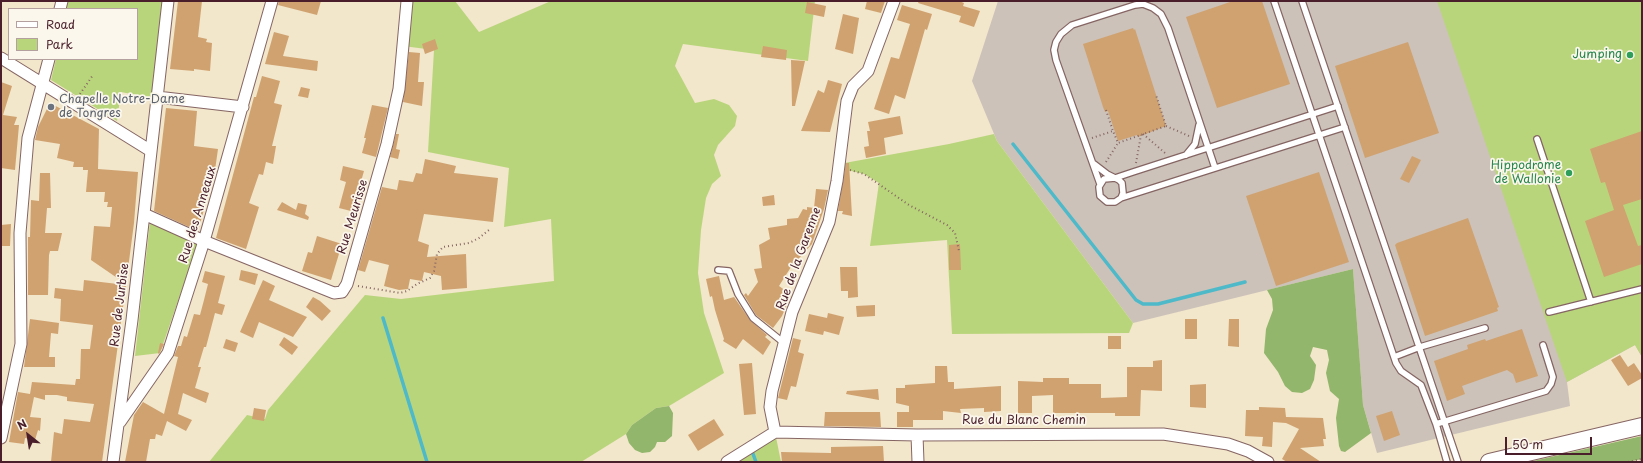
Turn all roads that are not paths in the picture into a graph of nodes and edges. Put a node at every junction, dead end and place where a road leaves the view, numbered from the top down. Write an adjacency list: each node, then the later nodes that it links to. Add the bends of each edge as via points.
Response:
1 (168, 1): 10 (street, Rue de Jurbise)
2 (272, 1): 12 (street, Rue des Anneaux)
3 (407, 1): 27 (street, Rue Meurisse, via 398,89 387,144 347,284 342,292 334,293)
4 (894, 1): 33 (street, Rue de la Garenne, via 868,71 853,86 847,101 829,222 792,312)
5 (1274, 1): 13 (lane)
6 (1302, 1): 11 (lane)
7 (1, 58): 9 (street)
8 (49, 60): 9 (street)
9 (44, 85): 19 (street); 43 (street, via 28,138 20,233 21,344)
10 (157, 98): 12 (street); 19 (street, Rue de Jurbise)
11 (1338, 106): 13 (lane); 15 (lane)
12 (243, 108): 27 (street, Rue des Anneaux)
13 (1312, 114): 16 (lane); 18 (lane)
14 (1199, 122): 18 (lane); 20 (lane, via 1197,139); 21 (lane, via 1161,14 1143,4 1134,5 1072,25 1056,42 1054,50)
15 (1345, 126): 16 (lane); 35 (lane)
16 (1319, 135): 22 (lane); 36 (lane)
17 (1537, 139): 30 (lane)
18 (1208, 148): 20 (lane); 22 (lane)
19 (151, 151): 26 (street, Rue de Jurbise)
20 (1186, 155): 23 (lane)
21 (1092, 162): 23 (lane); 24 (lane)
22 (1215, 168): 25 (lane)
23 (1115, 178): 24 (lane, via 1108,178); 25 (lane, via 1124,188)
24 (1100, 184): 25 (lane, via 1099,193 1102,199 1112,202)
25 (1120, 198)
26 (144, 214): 27 (street); 38 (street, Rue de Jurbise)
27 (204, 241): 38 (street, Rue des Anneaux, via 168,353)
28 (718, 270): 33 (lane, via 729,271 738,294 753,318)
29 (1642, 289): 30 (lane)
30 (1591, 302): 31 (lane)
31 (1549, 312)
32 (1485, 328): 35 (lane)
33 (784, 343): 41 (street, Rue de la Garenne, via 770,407)
34 (1543, 345): 37 (lane, via 1553,377 1546,391)
35 (1420, 347): 36 (lane); 37 (lane)
36 (1394, 357): 39 (lane, via 1400,371 1422,385)
37 (1445, 421): 39 (lane); 49 (lane)
38 (119, 424): 44 (street, Rue de Jurbise)
39 (1436, 424): 48 (lane)
40 (1642, 426): 50 (main road)
41 (774, 432): 42 (street, Rue du Blanc Chemin); 45 (street)
42 (917, 435): 46 (street); 47 (street, Rue du Blanc Chemin, via 1163,434 1228,444)
43 (1, 438)
44 (113, 462)
45 (727, 462)
46 (918, 462)
47 (1268, 462)
48 (1447, 462)
49 (1458, 462)
50 (1489, 462)

